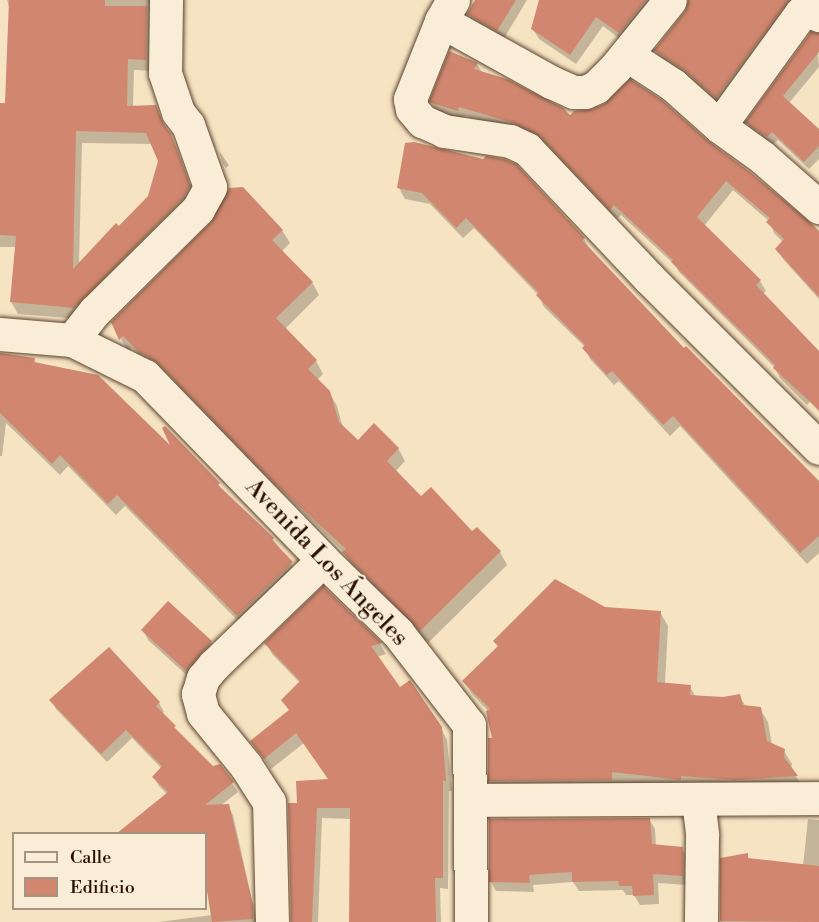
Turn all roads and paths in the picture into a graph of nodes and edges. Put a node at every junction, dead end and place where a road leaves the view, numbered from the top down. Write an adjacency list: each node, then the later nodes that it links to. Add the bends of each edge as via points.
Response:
1 (166, 0): 9 (street, via 165,74 210,187 198,208 95,311)
2 (670, 0): 5 (street)
3 (447, 10): 5 (street, via 551,82 573,92 596,87); 10 (street, via 410,99 412,109 422,121 444,131 510,141 527,149)
4 (819, 15): 6 (street, via 801,13)
5 (627, 55): 6 (street, via 673,85)
6 (719, 126): 7 (street)
7 (819, 207)
8 (0, 334): 9 (street, Avenida Los Ángeles)
9 (72, 340): 11 (street, Avenida Los Ángeles, via 145,376)
10 (819, 448)
11 (323, 560): 13 (street, Avenida Los Ángeles, via 398,633 469,726); 15 (street, via 214,665 203,678 198,694 203,713 269,802)
12 (819, 798): 14 (street)
13 (470, 800): 14 (street); 16 (street, Avenida Los Ángeles)
14 (698, 800): 17 (street, via 702,835)
15 (272, 922)
16 (471, 922)
17 (701, 922)

